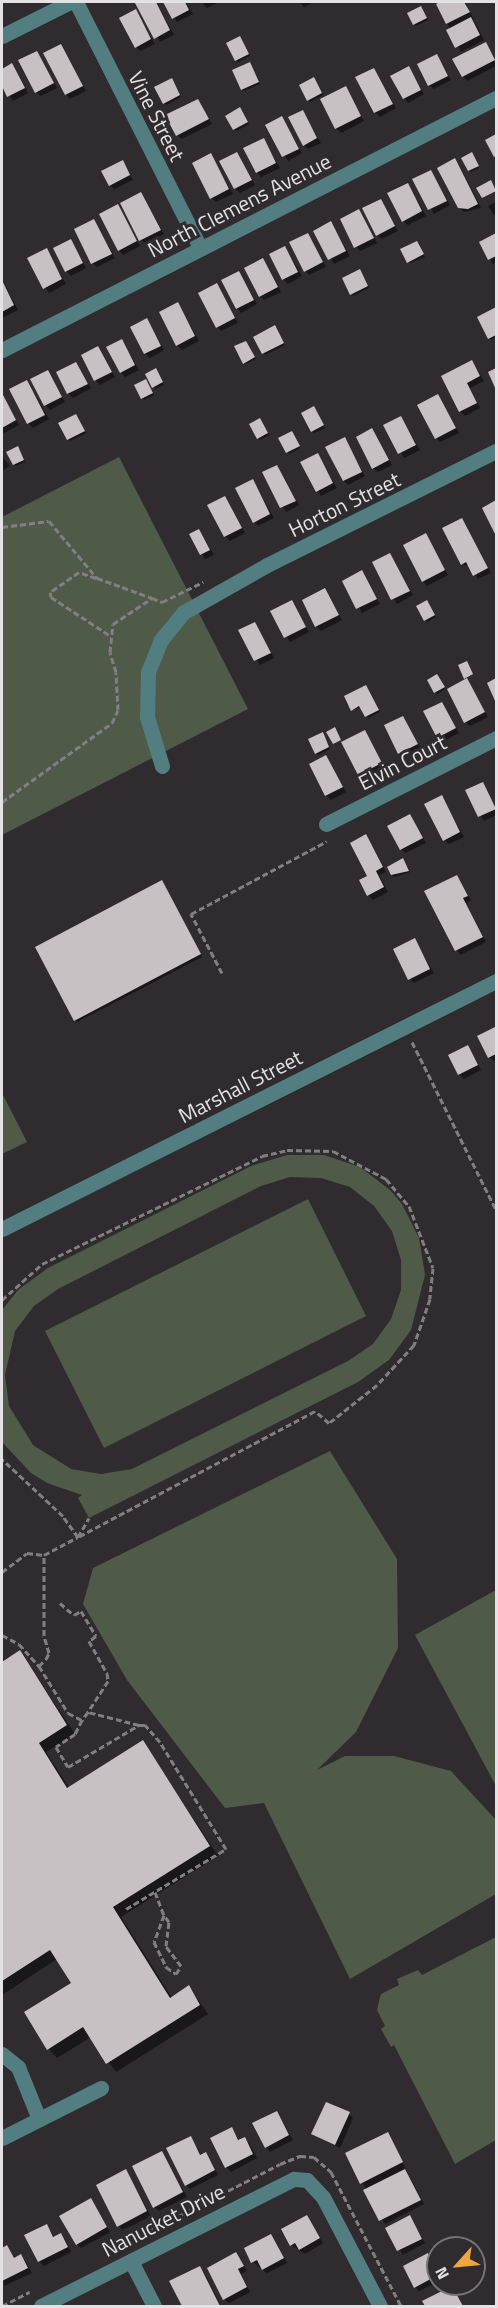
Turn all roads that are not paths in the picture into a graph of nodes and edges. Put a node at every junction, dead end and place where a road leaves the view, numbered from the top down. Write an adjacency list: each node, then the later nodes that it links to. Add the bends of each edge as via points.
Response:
1 (69, 2): 3 (street)
2 (76, 2): 5 (street, Vine Street)
3 (2, 36)
4 (496, 98): 5 (street, North Clemens Avenue)
5 (200, 248): 6 (street, North Clemens Avenue)
6 (2, 350)
7 (496, 451): 9 (street, Horton Street, via 267,564 184,612 161,640 148,672 147,717)
8 (496, 738): 10 (street, Elvin Court)
9 (162, 766)
10 (326, 824)
11 (496, 981): 12 (street, Marshall Street)
12 (2, 1229)
13 (2, 2054): 15 (street, via 18,2067)
14 (101, 2088): 15 (street)
15 (39, 2119): 16 (street)
16 (2, 2138)
17 (130, 2261): 18 (street, Nanucket Drive); 19 (street); 20 (street, Nanucket Drive, via 279,2184 307,2180 323,2197)
18 (41, 2307)
19 (154, 2307)
20 (380, 2307)

